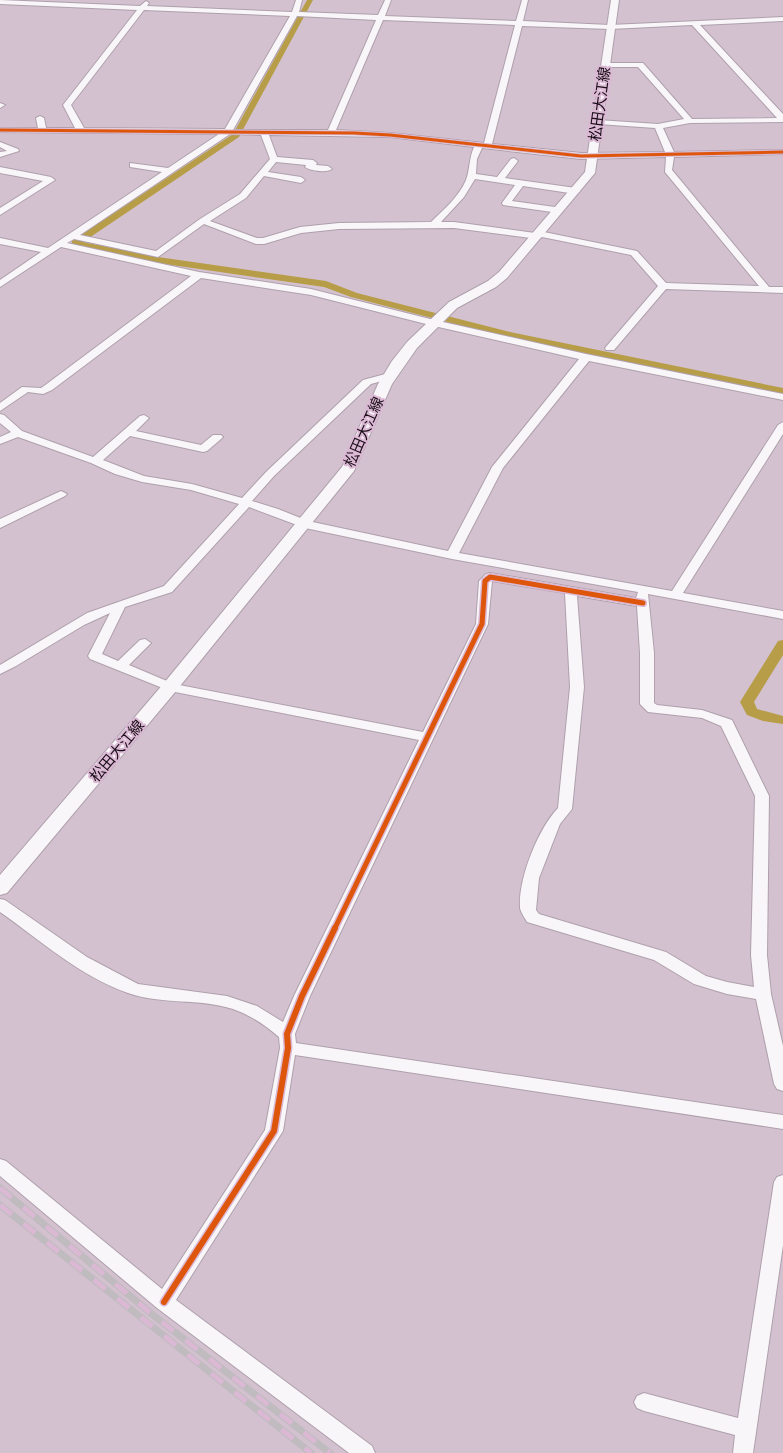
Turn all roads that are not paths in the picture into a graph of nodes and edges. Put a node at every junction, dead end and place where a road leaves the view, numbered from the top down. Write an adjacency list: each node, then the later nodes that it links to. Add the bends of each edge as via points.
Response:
1 (148, 0): 7 (street)
2 (299, 0): 8 (street)
3 (388, 0): 9 (street)
4 (525, 0): 11 (street)
5 (615, 0): 13 (main road, 松田大江線)
6 (0, 2): 7 (street)
7 (142, 8): 8 (street); 22 (street, via 67,105)
8 (295, 14): 9 (street); 23 (street)
9 (380, 18): 11 (street); 25 (street)
10 (780, 19): 12 (street)
11 (519, 24): 13 (street); 27 (street)
12 (695, 24): 13 (street); 16 (street)
13 (610, 27): 14 (main road, 松田大江線)
14 (606, 65): 17 (street, via 640,64); 18 (main road, 松田大江線)
15 (40, 118): 21 (street)
16 (783, 120): 17 (street)
17 (690, 121): 19 (street)
18 (598, 122): 19 (street); 30 (main road, 松田大江線)
19 (658, 126): 31 (street)
20 (0, 130): 21 (street)
21 (43, 131): 22 (street)
22 (81, 131): 23 (street)
23 (229, 132): 24 (street); 37 (street)
24 (266, 132): 25 (street); 32 (street)
25 (332, 132): 27 (street)
26 (0, 144): 29 (street, via 15,151)
27 (483, 146): 30 (street); 39 (street, via 473,158 475,166)
28 (783, 152): 31 (street)
29 (0, 155)
30 (593, 155): 31 (street); 43 (main road, 松田大江線, via 590,173)
31 (672, 155): 56 (street, via 668,170)
32 (274, 159): 36 (street, via 313,163 310,167); 38 (street)
33 (514, 161): 41 (street)
34 (133, 165): 37 (street)
35 (0, 170): 45 (street, via 51,180)
36 (328, 170)
37 (169, 171): 49 (street)
38 (261, 173): 40 (street); 46 (street, via 243,196)
39 (471, 176): 41 (street); 47 (street, via 464,191)
40 (301, 180)
41 (499, 180): 42 (street)
42 (521, 183): 43 (street); 44 (street, via 506,203)
43 (576, 191): 44 (main road, 松田大江線)
44 (559, 210): 48 (main road, 松田大江線)
45 (0, 212)
46 (202, 221): 47 (street, via 256,241 313,227); 49 (street, via 158,254)
47 (433, 226): 48 (street, via 454,225)
48 (538, 235): 55 (street, via 634,253); 58 (main road, 松田大江線, via 503,275 453,305)
49 (72, 236): 51 (street)
50 (0, 241): 52 (street)
51 (59, 244): 52 (street); 53 (street)
52 (49, 251): 54 (street)
53 (199, 275): 58 (street, via 311,292); 63 (street, via 48,388 42,391 26,389)
54 (0, 284)
55 (663, 286): 56 (street); 59 (street)
56 (766, 289): 57 (street)
57 (783, 290)
58 (437, 319): 60 (street); 61 (main road, 松田大江線)
59 (610, 348)
60 (586, 357): 62 (street); 76 (street, via 498,467)
61 (389, 376): 73 (street, via 367,382 270,474); 75 (main road, 松田大江線, via 348,468)
62 (783, 397)
63 (0, 408)
64 (0, 417): 68 (street)
65 (144, 418): 67 (street)
66 (783, 425): 79 (street)
67 (128, 432): 69 (street, via 203,450); 71 (street)
68 (18, 433): 70 (street); 71 (street)
69 (217, 437)
70 (0, 441)
71 (95, 461): 73 (street, via 142,479 192,487)
72 (61, 494): 74 (street)
73 (246, 503): 75 (street); 80 (street, via 168,589)
74 (0, 524)
75 (305, 524): 76 (street); 85 (main road, 松田大江線)
76 (452, 555): 78 (street)
77 (571, 592): 78 (street); 86 (street, via 490,577 485,580 482,624); 89 (street, via 576,686 565,809 554,822 531,878 528,910 533,918 660,956 700,980)
78 (642, 596): 79 (street); 89 (street, via 647,704 653,709 720,718 727,723 762,796 759,955)
79 (675, 596): 81 (street)
80 (120, 605): 83 (street, via 95,656); 84 (street, via 90,616)
81 (783, 615)
82 (144, 642): 83 (street)
83 (120, 666): 85 (street)
84 (0, 670)
85 (170, 687): 86 (street); 87 (main road, 松田大江線)
86 (427, 737): 90 (street, via 302,996)
87 (0, 888)
88 (0, 904): 90 (street, via 115,980 152,994 207,998 250,1008 268,1018)
89 (763, 994): 91 (street)
90 (287, 1041): 92 (street); 95 (street, via 274,1131)
91 (783, 1084)
92 (783, 1122)
93 (0, 1166): 95 (street)
94 (783, 1182): 97 (street)
95 (164, 1302): 98 (street)
96 (644, 1402): 97 (street)
97 (746, 1430): 99 (street)
98 (364, 1453)
99 (743, 1453)

